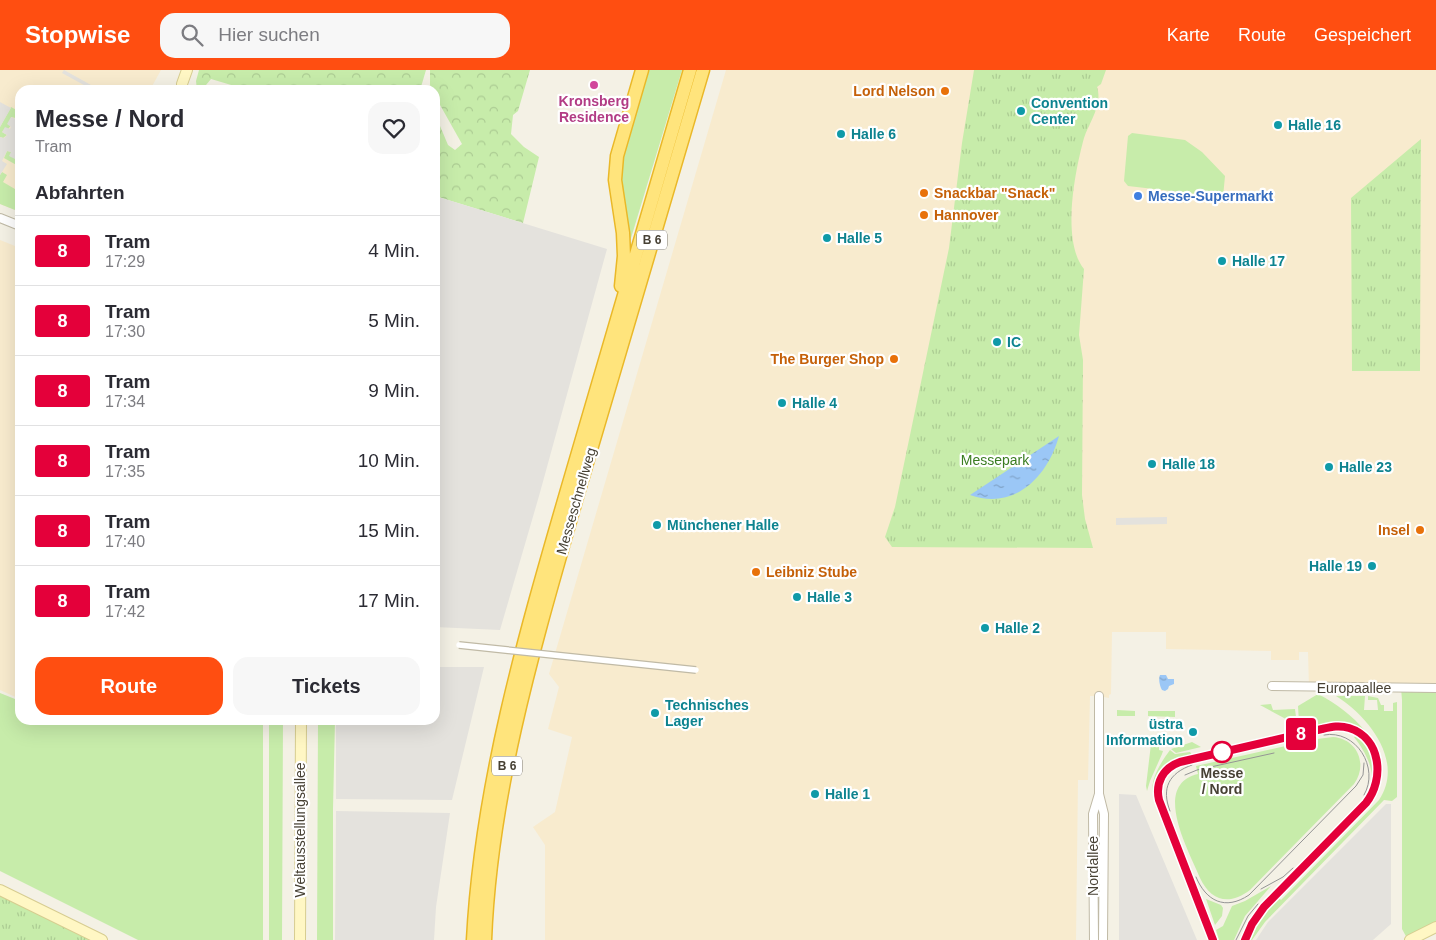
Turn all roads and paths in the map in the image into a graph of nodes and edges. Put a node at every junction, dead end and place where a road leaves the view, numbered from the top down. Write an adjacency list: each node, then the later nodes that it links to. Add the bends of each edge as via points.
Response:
1 (187, 70): 5 (main road)
2 (642, 70): 8 (highway, via 617,156 615,180 624,256)
3 (690, 70): 8 (highway, Messeschnellweg / B 6)
4 (703, 70): 21 (highway, Messeschnellweg / B 6, via 566,535 523,694 501,801 491,866)
5 (182, 85)
6 (0, 218): 7 (street)
7 (15, 224)
8 (616, 321): 20 (highway, Messeschnellweg / B 6, via 512,690 489,798)
9 (459, 645): 10 (street, bridge)
10 (696, 670)
11 (1272, 686): 12 (street, Europaallee)
12 (1436, 688)
13 (1099, 696): 15 (street, Nordallee)
14 (300, 725): 19 (main road, Weltausstellungsallee)
15 (1099, 794): 22 (street, Nordallee, via 1093,814); 23 (street, Nordallee, via 1104,814)
16 (0, 890): 18 (main road)
17 (1436, 927): 24 (main road)
18 (102, 940)
19 (300, 940)
20 (473, 940)
21 (485, 940)
22 (1094, 940)
23 (1103, 940)
24 (1410, 940)

